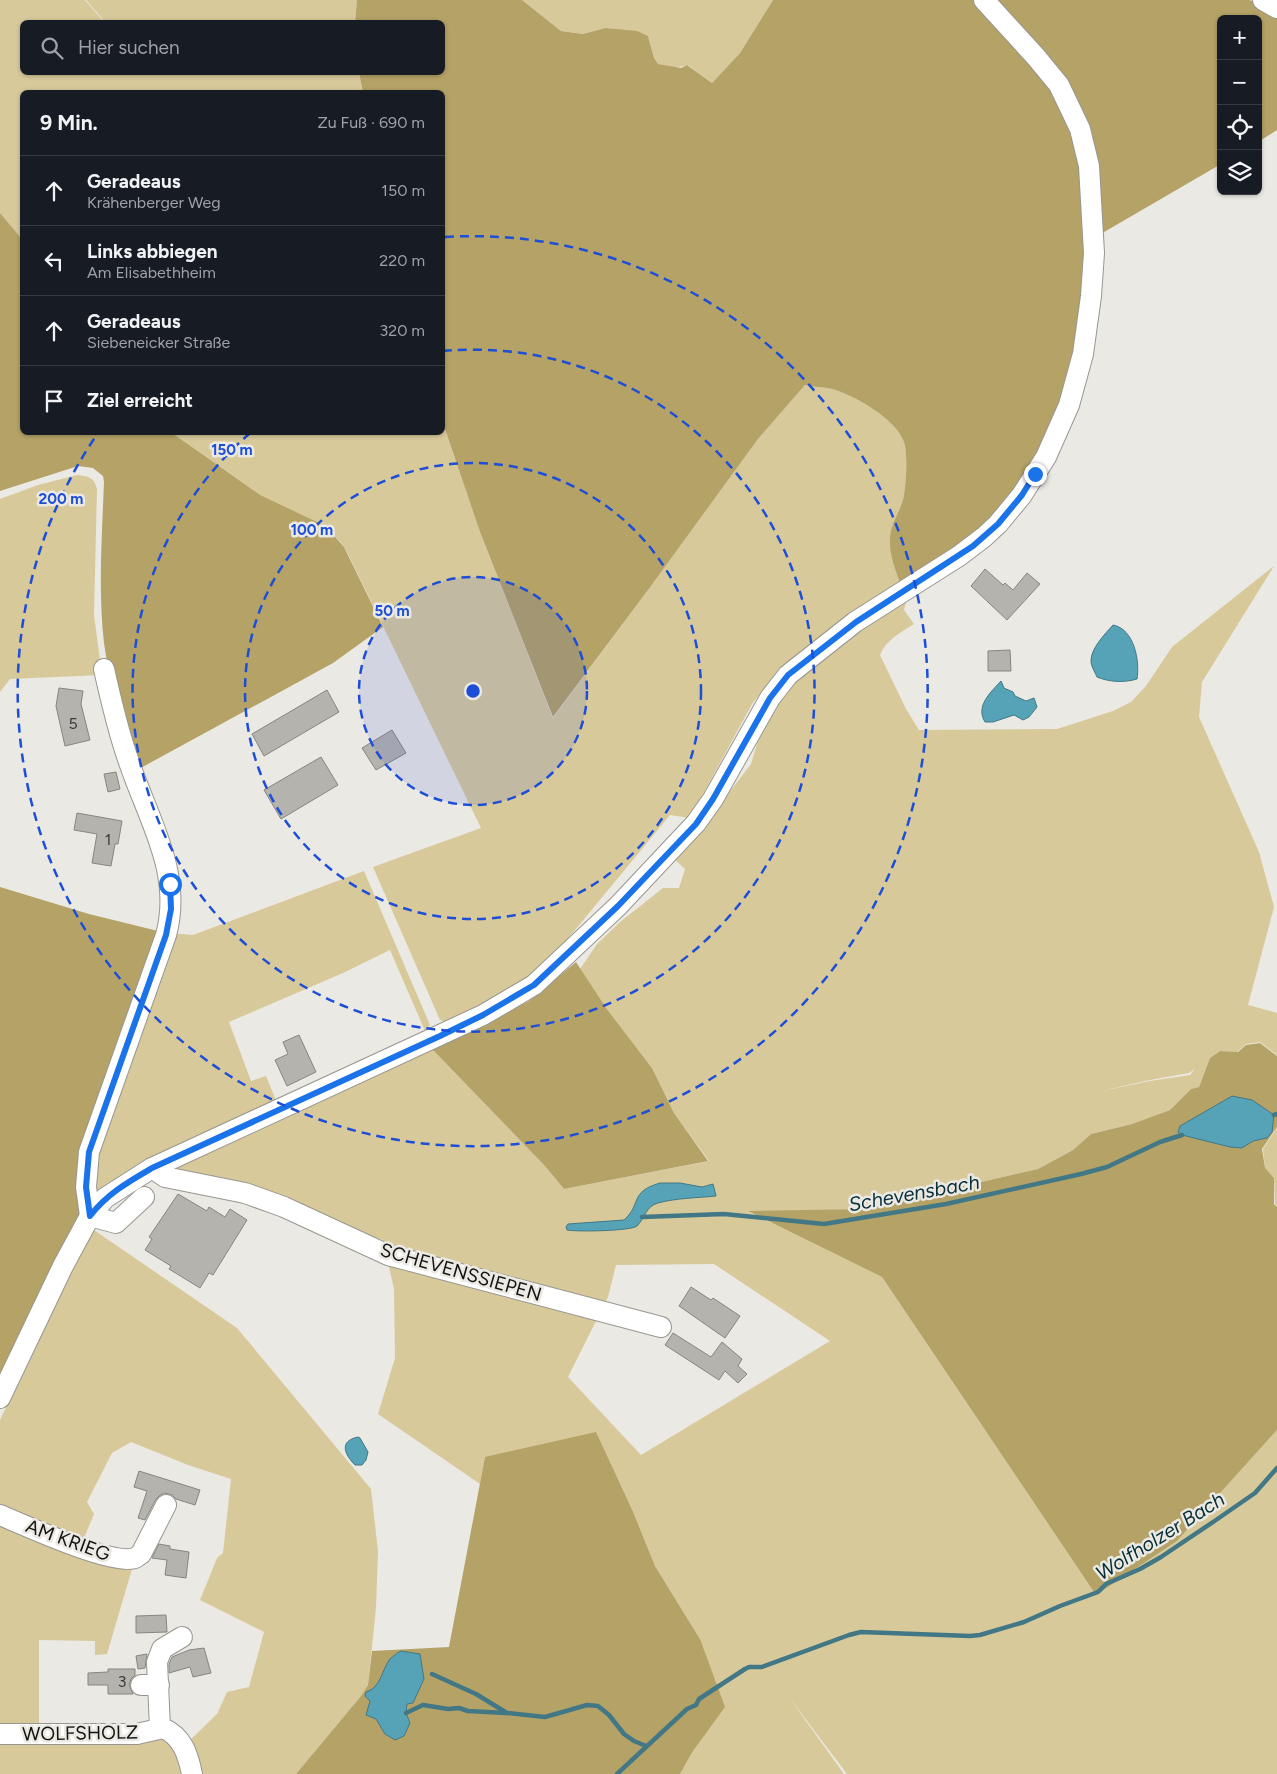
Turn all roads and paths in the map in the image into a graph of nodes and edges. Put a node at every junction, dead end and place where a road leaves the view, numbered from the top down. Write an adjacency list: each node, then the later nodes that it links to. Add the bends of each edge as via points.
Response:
1 (984, 0): 5 (street, via 1059,85 1078,122 1091,181 1094,262 1083,354 1062,424 1028,486 984,537 856,622 788,675 770,698 696,824 618,906 534,985 440,1036)
2 (1263, 0): 3 (street)
3 (1277, 8)
4 (104, 669): 7 (street, via 129,762 166,863 171,909 166,935 89,1152 86,1187)
5 (152, 1168): 7 (street, via 115,1190); 8 (street, SCHEVENSSIEPEN, via 165,1177 214,1185 284,1207 388,1255)
6 (144, 1197): 7 (street, via 116,1223)
7 (90, 1216): 9 (street)
8 (661, 1327)
9 (0, 1398)
10 (166, 1505): 11 (street, AM KRIEG, via 141,1554 134,1558 112,1558 80,1548)
11 (0, 1515)
12 (182, 1637): 13 (street, WOLFSHOLZ, via 162,1649 150,1685)
13 (160, 1728): 14 (street, WOLFSHOLZ, via 137,1734); 15 (street, WOLFSHOLZ, via 180,1740)
14 (0, 1734)
15 (192, 1774)

